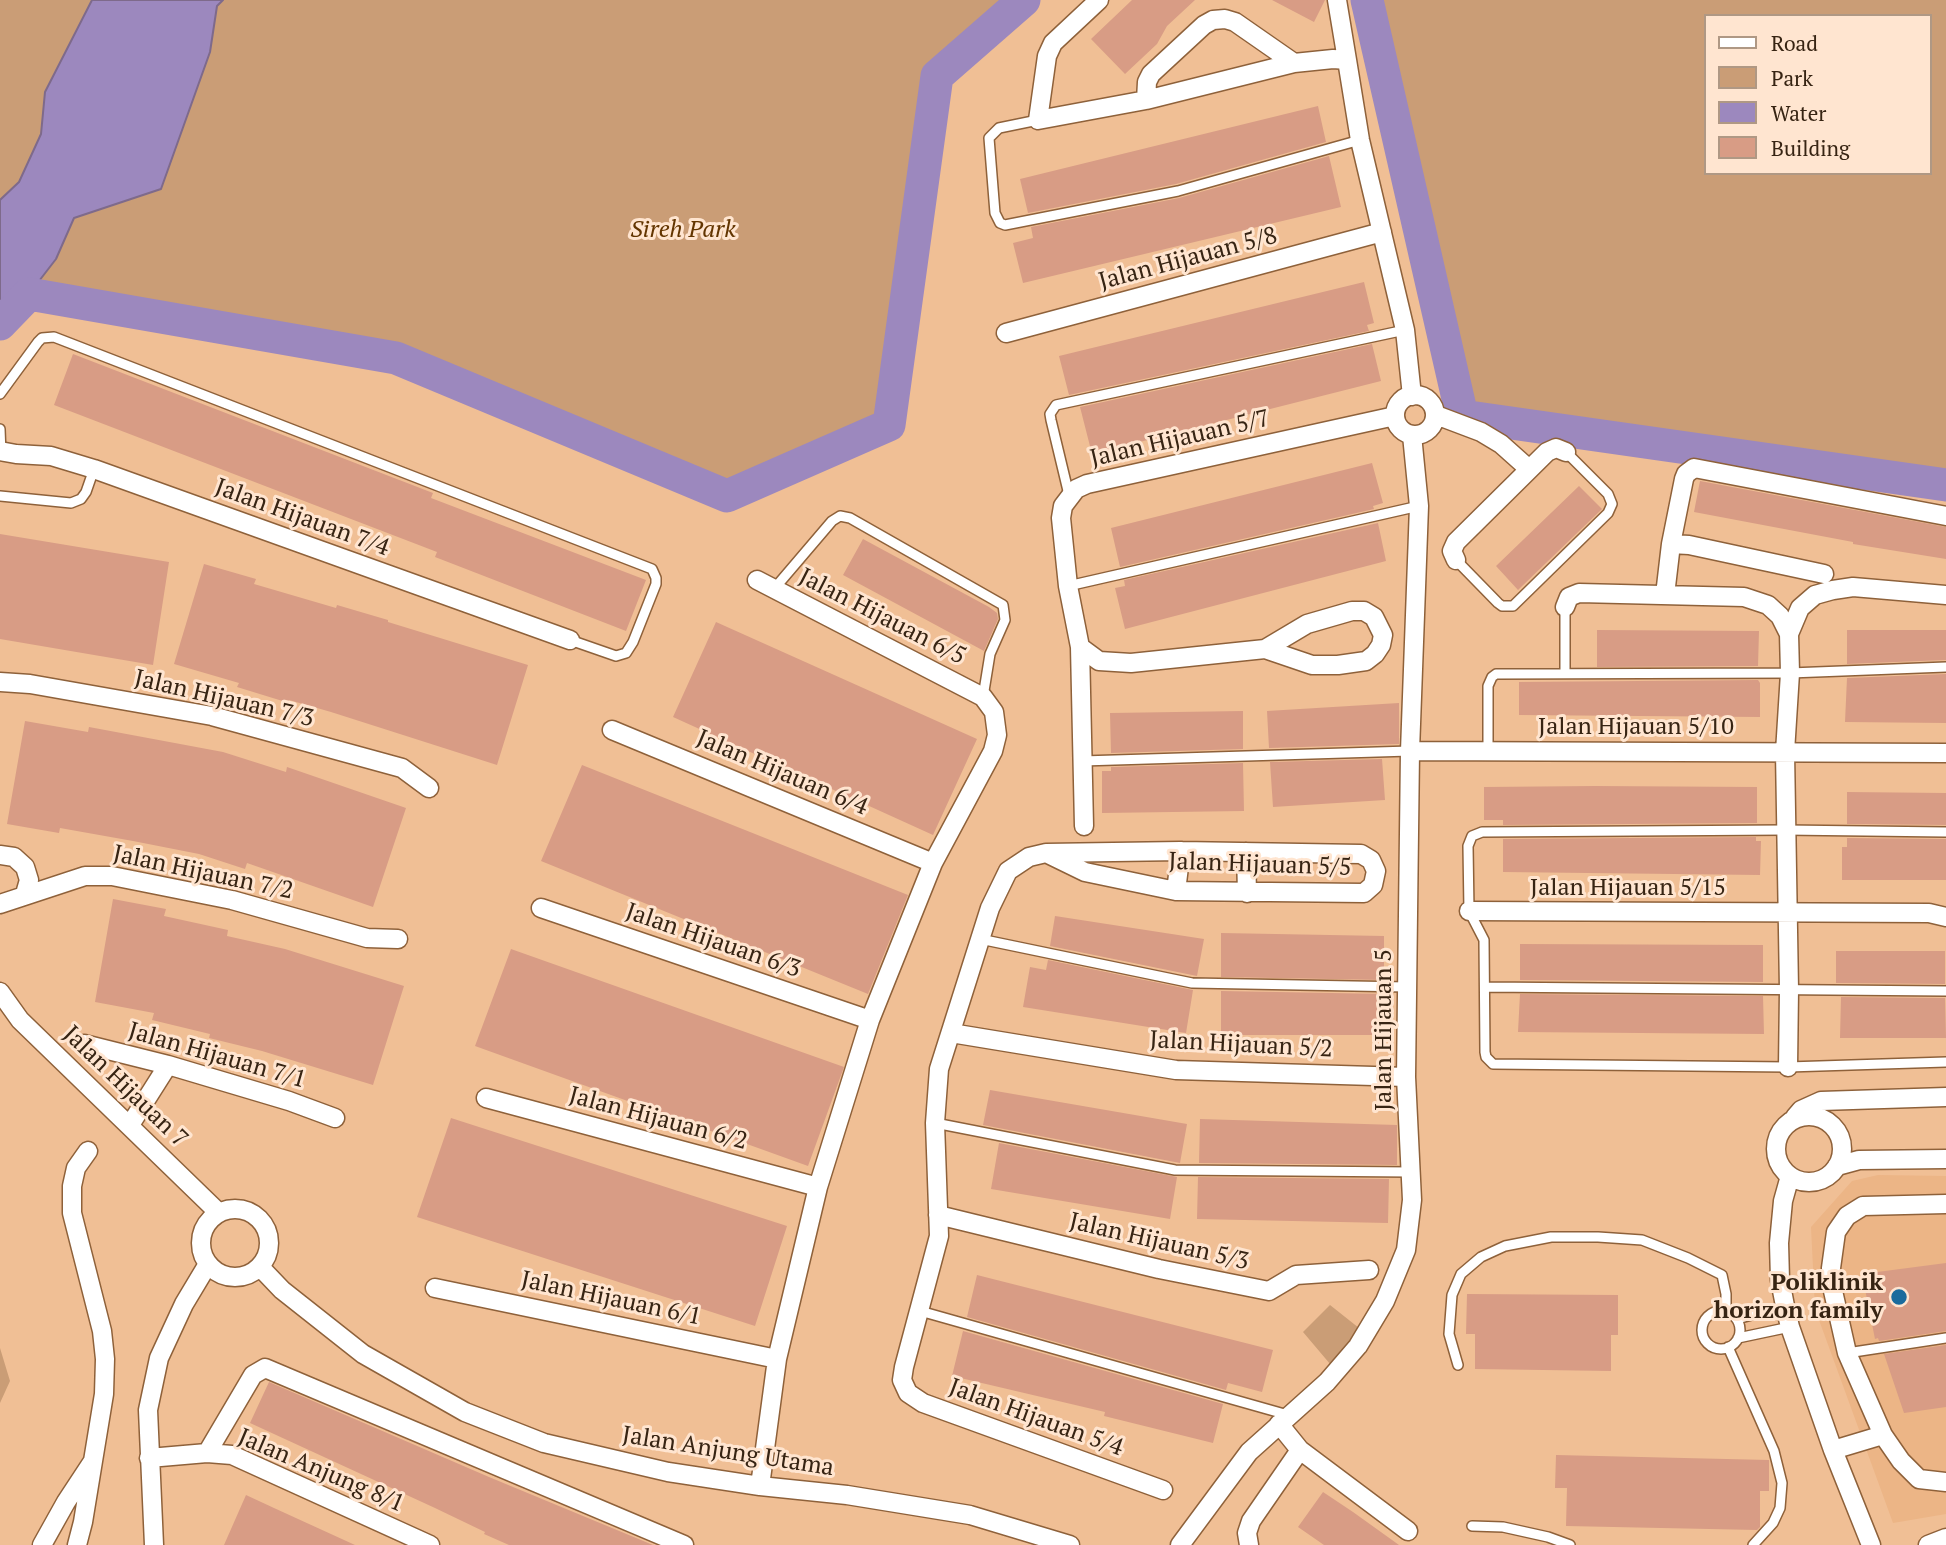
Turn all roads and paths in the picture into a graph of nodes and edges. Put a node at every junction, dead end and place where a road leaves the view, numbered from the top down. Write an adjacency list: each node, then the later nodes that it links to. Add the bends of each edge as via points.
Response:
1 (1099, 0): 6 (street, via 1053,43)
2 (1337, 0): 3 (street)
3 (1347, 60): 4 (street); 7 (street)
4 (1294, 63): 5 (street); 5 (street, via 1235,22 1213,20 1151,74)
5 (1146, 100): 6 (street)
6 (1038, 120): 7 (lane, via 999,128 989,138 995,213 1005,225 1178,191)
7 (1360, 140): 8 (street)
8 (1382, 232): 9 (street); 10 (street, Jalan Hijauan 5/8)
9 (1405, 330): 12 (street); 22 (lane, via 1056,405 1051,419)
10 (1006, 333)
11 (0, 394): 35 (lane, via 38,342 54,337 652,569 656,584 626,653 616,656)
12 (1412, 396): 13 (street, via 1425,398); 14 (street, via 1400,403)
13 (1436, 415): 16 (street, via 1431,428); 20 (street, via 1481,432)
14 (1395, 416): 16 (street, via 1400,429); 22 (street, Jalan Hijauan 5/7, via 1087,484)
15 (0, 429): 18 (lane)
16 (1412, 435): 23 (street, Jalan Hijauan 5)
17 (1566, 452): 20 (street, via 1551,449); 26 (lane, via 1608,494 1612,503 1608,513 1513,606 1498,603)
18 (4, 455): 19 (street, Jalan Hijauan 7/4, via 51,456)
19 (94, 469): 21 (lane, via 81,499 71,503); 35 (street, Jalan Hijauan 7/4)
20 (1529, 469): 26 (street, via 1456,542 1452,551)
21 (0, 496)
22 (1070, 496): 29 (street, Jalan Hijauan 5/7, via 1061,519)
23 (1419, 506): 29 (lane); 44 (street, Jalan Hijauan 5)
24 (1946, 516): 25 (street, via 1694,468 1684,479)
25 (1671, 544): 27 (street); 31 (street)
26 (1456, 561)
27 (1824, 574)
28 (757, 580): 30 (street, Jalan Hijauan 6/5)
29 (1068, 586): 36 (street, Jalan Hijauan 5/7)
30 (774, 589): 42 (street, Jalan Hijauan 6/5); 42 (lane, via 832,521 849,518 1003,605 1005,620 990,654)
31 (1665, 595): 33 (street, via 1578,593 1569,597); 34 (street, via 1744,597 1768,605)
32 (1946, 595): 34 (street, via 1853,587 1833,590 1815,595 1800,608)
33 (1565, 607): 39 (lane)
34 (1789, 634): 40 (street)
35 (570, 640)
36 (1080, 648): 37 (street, via 1099,661 1113,663); 48 (street, Jalan Hijauan 5/7)
37 (1265, 649): 37 (street, via 1307,624 1352,611 1374,617 1383,635 1376,654 1366,661 1338,665 1312,664)
38 (1946, 667): 40 (lane)
39 (1565, 673): 40 (lane); 45 (lane, via 1492,677 1488,686)
40 (1790, 673): 46 (street)
41 (0, 682): 49 (street, Jalan Hijauan 7/3, via 212,716 402,768)
42 (983, 697): 57 (street, via 994,712 997,735 993,751)
43 (612, 730): 57 (street, Jalan Hijauan 6/4)
44 (1410, 751): 45 (street, Jalan Hijauan 5/10); 48 (lane); 68 (street, Jalan Hijauan 5)
45 (1488, 751): 46 (street, Jalan Hijauan 5/10)
46 (1785, 752): 47 (street, Jalan Hijauan 5/10); 51 (street)
47 (1946, 752)
48 (1082, 761): 50 (street, Jalan Hijauan 5/7)
49 (429, 788)
50 (1084, 826)
51 (1785, 830): 52 (lane); 63 (lane, via 1476,833 1468,846); 64 (street)
52 (1946, 832)
53 (1181, 851): 54 (street, Jalan Hijauan 5/5); 55 (street, Jalan Hijauan 5/5); 58 (street)
54 (1246, 852): 59 (street); 59 (street, Jalan Hijauan 5/5, via 1361,854 1371,860 1376,876 1364,893)
55 (1046, 853): 58 (street, Jalan Hijauan 5/5, via 1085,872); 67 (street, Jalan Hijauan 5/5, via 1029,857 1008,871 989,908)
56 (0, 855): 60 (street, via 14,857 25,867 29,880)
57 (933, 863): 73 (street)
58 (1176, 891): 59 (street, Jalan Hijauan 5/5)
59 (1247, 893)
60 (26, 894): 61 (street, Jalan Hijauan 7/2); 66 (street, Jalan Hijauan 7/2, via 85,876 112,876 232,900 367,938)
61 (0, 904)
62 (541, 908): 73 (street, Jalan Hijauan 6/3)
63 (1469, 911): 64 (street, Jalan Hijauan 5/15); 69 (lane, via 1484,936)
64 (1787, 913): 65 (street, Jalan Hijauan 5/15, via 1929,913); 70 (street)
65 (1946, 917)
66 (398, 939)
67 (981, 939): 68 (lane, via 1192,983); 74 (street, Jalan Hijauan 5/5)
68 (1408, 987): 79 (street, Jalan Hijauan 5)
69 (1485, 987): 70 (lane); 78 (lane, via 1485,1052 1493,1064)
70 (1789, 990): 71 (lane); 78 (street)
71 (1946, 991)
72 (0, 992): 85 (street, Jalan Hijauan 7, via 20,1020)
73 (870, 1020): 91 (street)
74 (951, 1033): 79 (street, Jalan Hijauan 5/2, via 1176,1070); 84 (street, Jalan Hijauan 5/5, via 939,1069)
75 (84, 1044): 77 (street, Jalan Hijauan 7/1)
76 (1946, 1062): 78 (lane)
77 (168, 1065): 82 (street, Jalan Hijauan 7/1); 85 (street)
78 (1788, 1067)
79 (1406, 1077): 89 (street, Jalan Hijauan 5)
80 (1946, 1097): 83 (street, via 1821,1101 1801,1110)
81 (486, 1098): 91 (street, Jalan Hijauan 6/2)
82 (335, 1118)
83 (1790, 1122): 88 (street, via 1811,1117 1831,1126 1842,1145); 90 (street, via 1776,1149)
84 (935, 1123): 89 (lane, via 1175,1170); 94 (street, Jalan Hijauan 5/5)
85 (130, 1125): 93 (street, Jalan Hijauan 7)
86 (88, 1151): 117 (street, via 76,1168 72,1213 105,1359)
87 (1946, 1159): 88 (street, via 1859,1160)
88 (1837, 1166): 90 (street, via 1810,1182)
89 (1411, 1172): 111 (street, Jalan Hijauan 5, via 1406,1250 1385,1301 1358,1346 1327,1382)
90 (1790, 1176): 99 (street, via 1779,1243)
91 (818, 1187): 108 (street)
92 (1946, 1204): 107 (street, via 1863,1206 1847,1216 1836,1232 1831,1268)
93 (219, 1213): 95 (street, via 202,1236); 96 (street, via 238,1209 263,1223 269,1250)
94 (938, 1215): 97 (street, Jalan Hijauan 5/3, via 1269,1291 1296,1275); 100 (street, Jalan Hijauan 5/5, via 939,1236)
95 (208, 1264): 96 (street, via 233,1277); 116 (street, via 159,1358 148,1410)
96 (260, 1267): 119 (street, Jalan Anjung Utama, via 363,1354 465,1412 544,1443 668,1472)
97 (1368, 1270)
98 (435, 1288): 108 (street, Jalan Hijauan 6/1)
99 (1785, 1306): 102 (lane); 103 (street)
100 (920, 1311): 110 (street, Jalan Hijauan 5/5); 111 (lane)
101 (1726, 1311): 102 (lane); 106 (lane, via 1707,1316 1701,1328 1709,1345); 109 (lane, via 1721,1275 1642,1240 1551,1237 1505,1246 1481,1257 1461,1274 1452,1295 1449,1334)
102 (1737, 1319): 104 (lane)
103 (1790, 1327): 104 (lane); 114 (street)
104 (1738, 1338): 106 (lane)
105 (1946, 1338): 107 (lane)
106 (1728, 1348): 133 (lane, via 1774,1451 1782,1483 1773,1524)
107 (1847, 1353): 112 (street)
108 (777, 1359): 119 (street)
109 (1458, 1366)
110 (902, 1380): 120 (street, Jalan Hijauan 5/4, via 908,1393 923,1403)
111 (1283, 1420): 113 (street); 130 (street, Jalan Hijauan 5, via 1249,1452)
112 (1883, 1435): 114 (street); 118 (street, via 1919,1479)
113 (1300, 1450): 122 (street); 131 (street, via 1251,1521)
114 (1833, 1450): 134 (street)
115 (207, 1453): 116 (street, Jalan Anjung 8/1); 127 (street, Jalan Anjung 8/1, via 232,1455); 128 (street, via 253,1375 265,1368)
116 (149, 1458): 126 (street)
117 (93, 1461): 124 (street); 125 (street)
118 (1946, 1482)
119 (760, 1486): 129 (street, Jalan Anjung Utama, via 970,1515)
120 (1163, 1490)
121 (1472, 1527): 132 (lane, via 1503,1527)
122 (1408, 1531)
123 (1946, 1538): 135 (street)
124 (42, 1545)
125 (77, 1545)
126 (154, 1545)
127 (430, 1545)
128 (684, 1545)
129 (1070, 1545)
130 (1180, 1545)
131 (1249, 1545)
132 (1570, 1545)
133 (1753, 1545)
134 (1871, 1545)
135 (1928, 1545)

